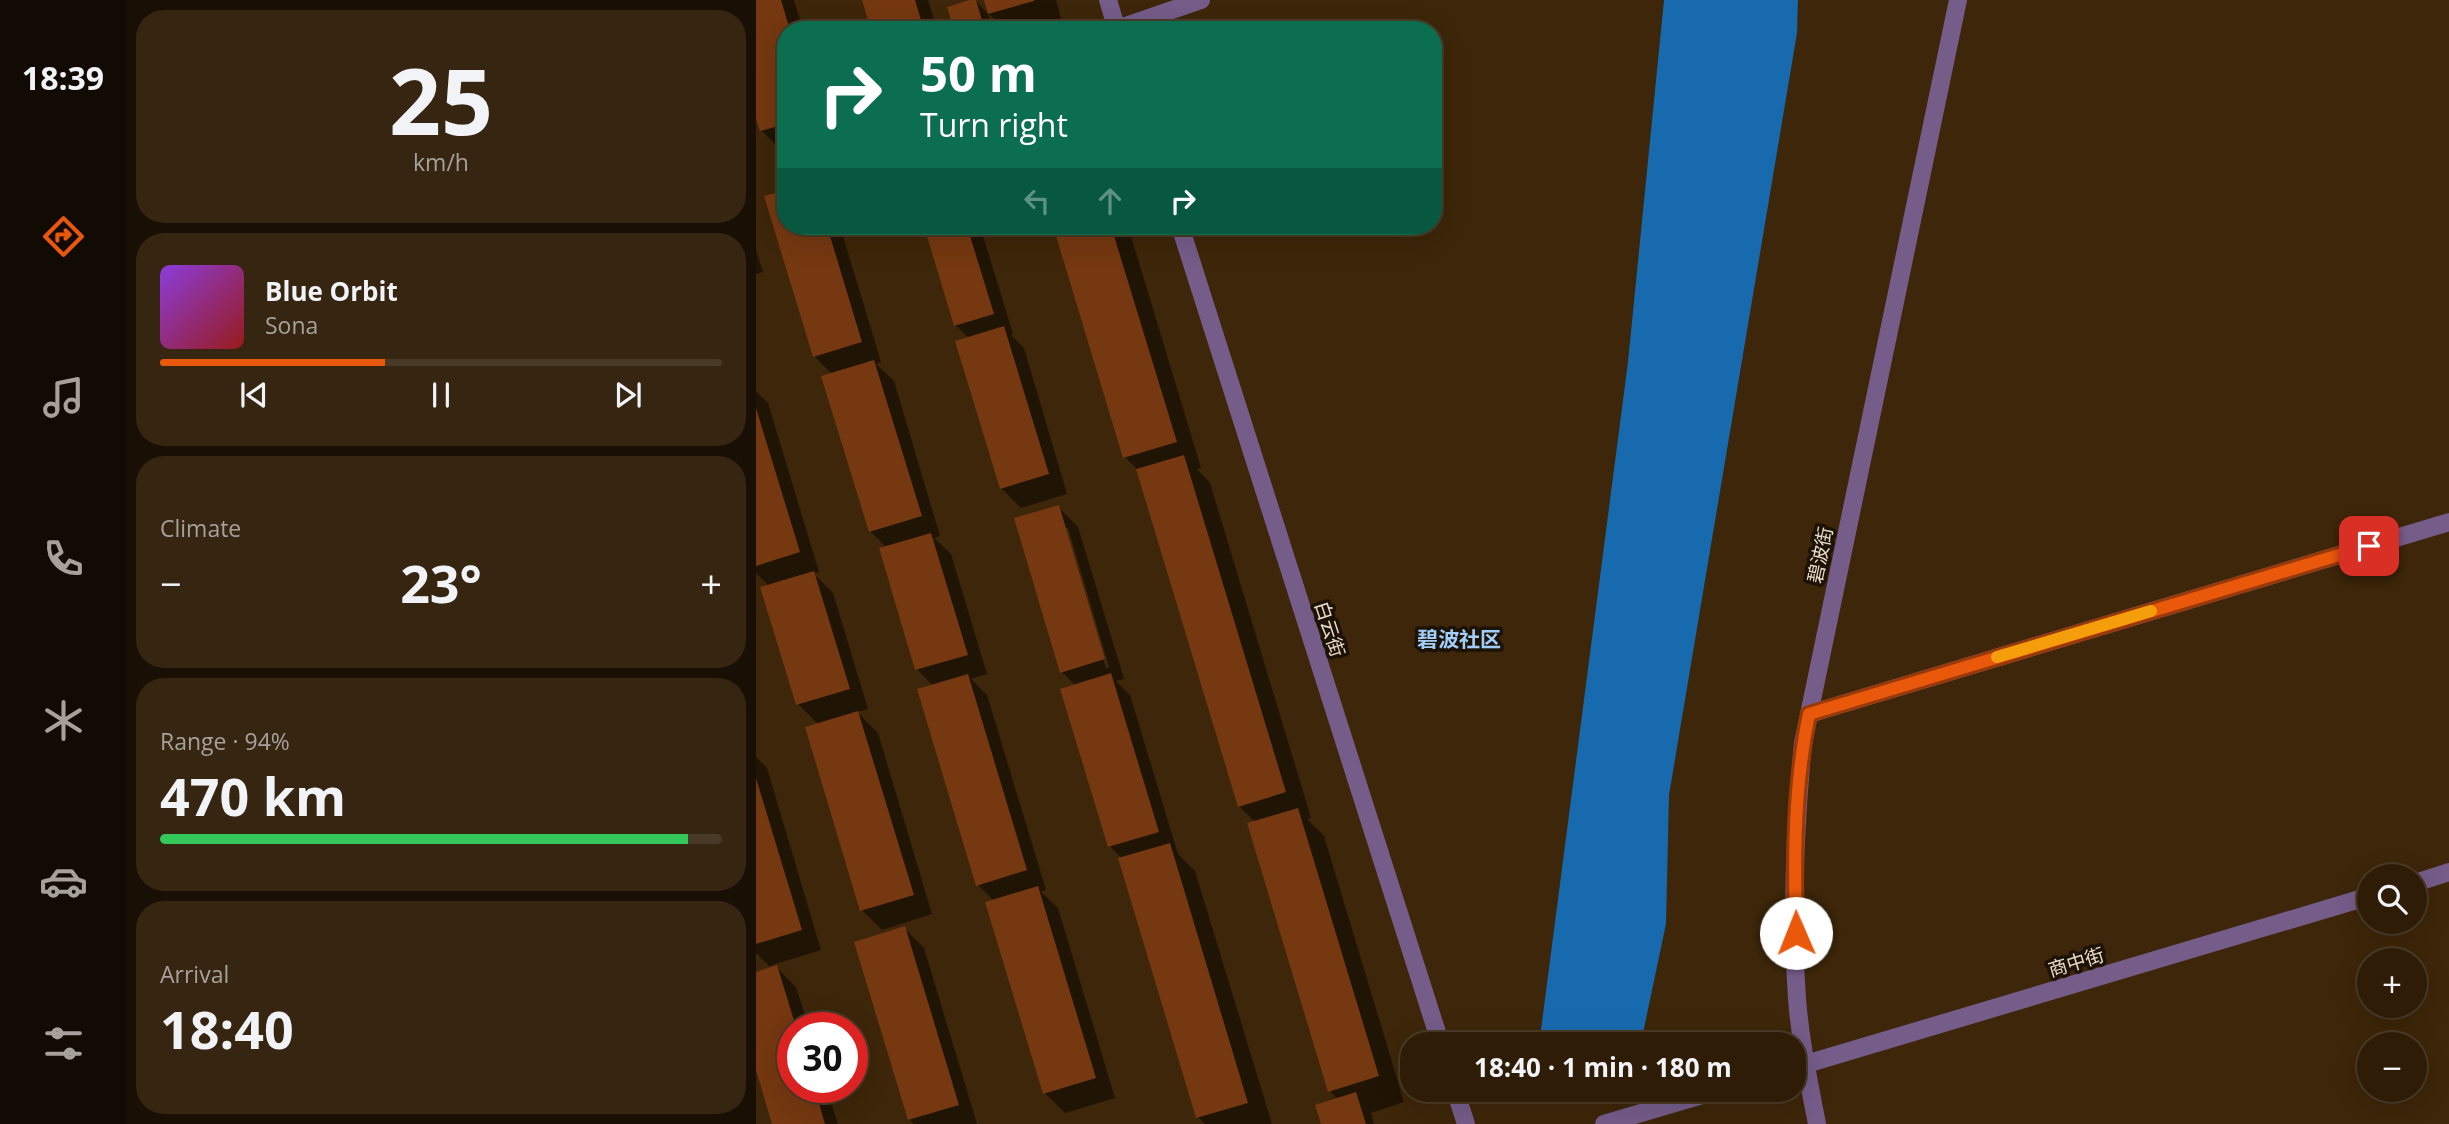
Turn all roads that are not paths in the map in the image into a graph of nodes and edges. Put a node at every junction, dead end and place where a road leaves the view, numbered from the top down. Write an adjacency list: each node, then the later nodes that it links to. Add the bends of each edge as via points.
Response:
1 (1108, 0): 4 (street)
2 (1201, 0): 5 (street)
3 (1958, 0): 8 (street, 碧波街)
4 (1115, 21)
5 (1140, 21)
6 (1183, 235): 12 (street, 白云街)
7 (2449, 522): 8 (street)
8 (1809, 714): 13 (street, 碧波街, via 1796,816)
9 (2449, 873): 10 (street)
10 (2427, 879)
11 (2357, 900): 14 (street, 商中街)
12 (1437, 1032)
13 (1798, 1032)
14 (1806, 1064)
15 (1806, 1089): 20 (street, 碧波街)
16 (1459, 1102): 18 (street)
17 (1680, 1102): 19 (street)
18 (1466, 1124)
19 (1604, 1124)
20 (1817, 1124)

